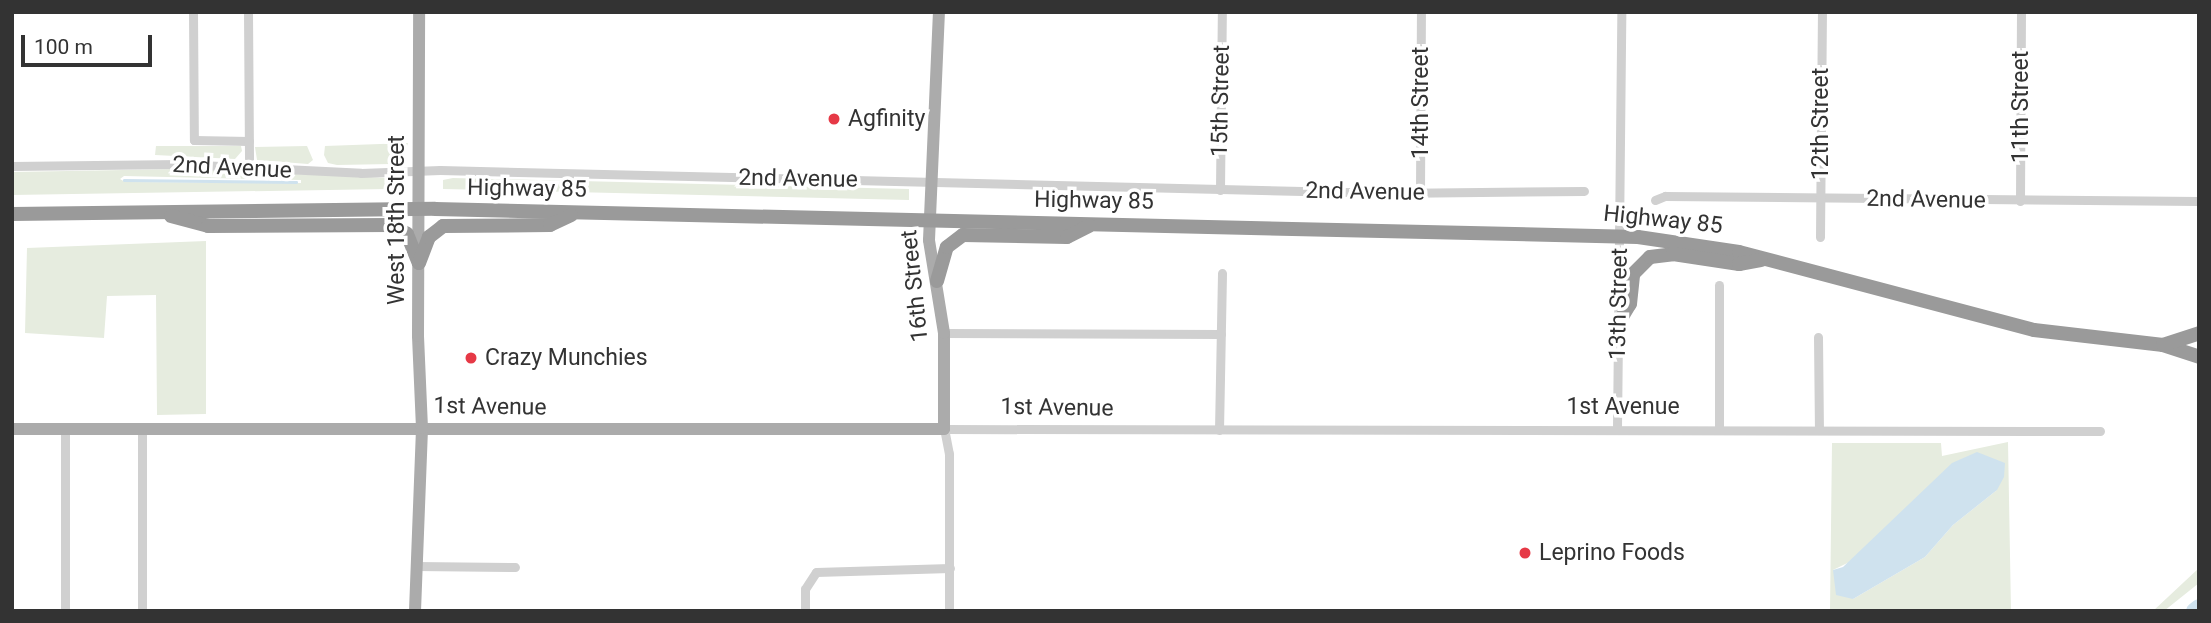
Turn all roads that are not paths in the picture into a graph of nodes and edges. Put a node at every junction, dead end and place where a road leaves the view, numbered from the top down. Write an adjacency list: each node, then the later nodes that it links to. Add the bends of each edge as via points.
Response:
1 (192, 12): 10 (street, via 194,140)
2 (248, 12): 10 (street)
3 (419, 12): 13 (main road, West 18th Street)
4 (939, 12): 14 (main road, 16th Street)
5 (1222, 12): 15 (street, 15th Street)
6 (1421, 12): 17 (street, 14th Street)
7 (1621, 12): 28 (street, 13th Street)
8 (1822, 12): 18 (street, 12th Street)
9 (2021, 12): 20 (street, 11th Street)
10 (249, 141): 12 (street)
11 (12, 166): 12 (street, 2nd Avenue)
12 (249, 168): 13 (street, 2nd Avenue)
13 (418, 171): 14 (street, 2nd Avenue); 22 (main road, West 18th Street)
14 (931, 184): 15 (street, 2nd Avenue); 26 (main road, 16th Street)
15 (1220, 190): 17 (street, 2nd Avenue)
16 (1584, 191): 17 (street, 2nd Avenue)
17 (1420, 193)
18 (1820, 198): 19 (street, 2nd Avenue, via 1665,196); 20 (street, 2nd Avenue); 29 (street, 12th Street)
19 (1655, 200)
20 (2020, 201): 21 (street, 2nd Avenue)
21 (2199, 201)
22 (419, 209): 23 (highway, Highway 85); 24 (highway, Highway 85); 31 (main road, West 18th Street)
23 (156, 212): 25 (highway, Highway 85); 31 (highway, via 208,226 391,225 407,234)
24 (575, 213): 26 (highway, Highway 85); 31 (highway, via 550,225 443,226 429,237)
25 (12, 214)
26 (929, 220): 27 (highway, Highway 85); 33 (main road, 16th Street)
27 (1093, 224): 28 (highway, Highway 85); 33 (highway, via 1067,237 963,235 947,247)
28 (1620, 236): 30 (highway, Highway 85); 35 (street, 13th Street)
29 (1820, 237)
30 (1769, 259): 35 (highway, via 1739,264 1673,254 1650,257 1633,274 1630,304); 40 (highway, Highway 85, via 2034,330)
31 (419, 263): 43 (main road, West 18th Street)
32 (1222, 273): 38 (street)
33 (937, 281): 36 (main road, 16th Street)
34 (1719, 285): 48 (street)
35 (1619, 321): 44 (street, 13th Street)
36 (944, 333): 38 (street); 47 (main road, 16th Street)
37 (2199, 333): 40 (highway, Highway 85)
38 (1220, 334): 50 (street)
39 (1818, 337): 49 (street)
40 (2163, 345): 41 (highway, Highway 85)
41 (2199, 358)
42 (142, 428): 43 (main road, 1st Avenue); 46 (main road, 1st Avenue); 56 (street)
43 (422, 428): 47 (main road, 1st Avenue); 52 (main road, West 18th Street)
44 (1617, 428): 48 (street, 1st Avenue); 50 (street, 1st Avenue)
45 (12, 429): 46 (main road, 1st Avenue)
46 (65, 429): 55 (street)
47 (944, 429): 50 (street, 1st Avenue); 54 (street, via 949,454)
48 (1718, 429): 49 (street, 1st Avenue)
49 (1819, 429): 51 (street, 1st Avenue)
50 (1220, 430)
51 (2100, 431)
52 (415, 566): 53 (street); 57 (main road, West 18th Street)
53 (515, 567)
54 (950, 568): 58 (street, via 816,572 805,590); 59 (street)
55 (65, 611)
56 (142, 611)
57 (415, 611)
58 (805, 611)
59 (949, 611)

